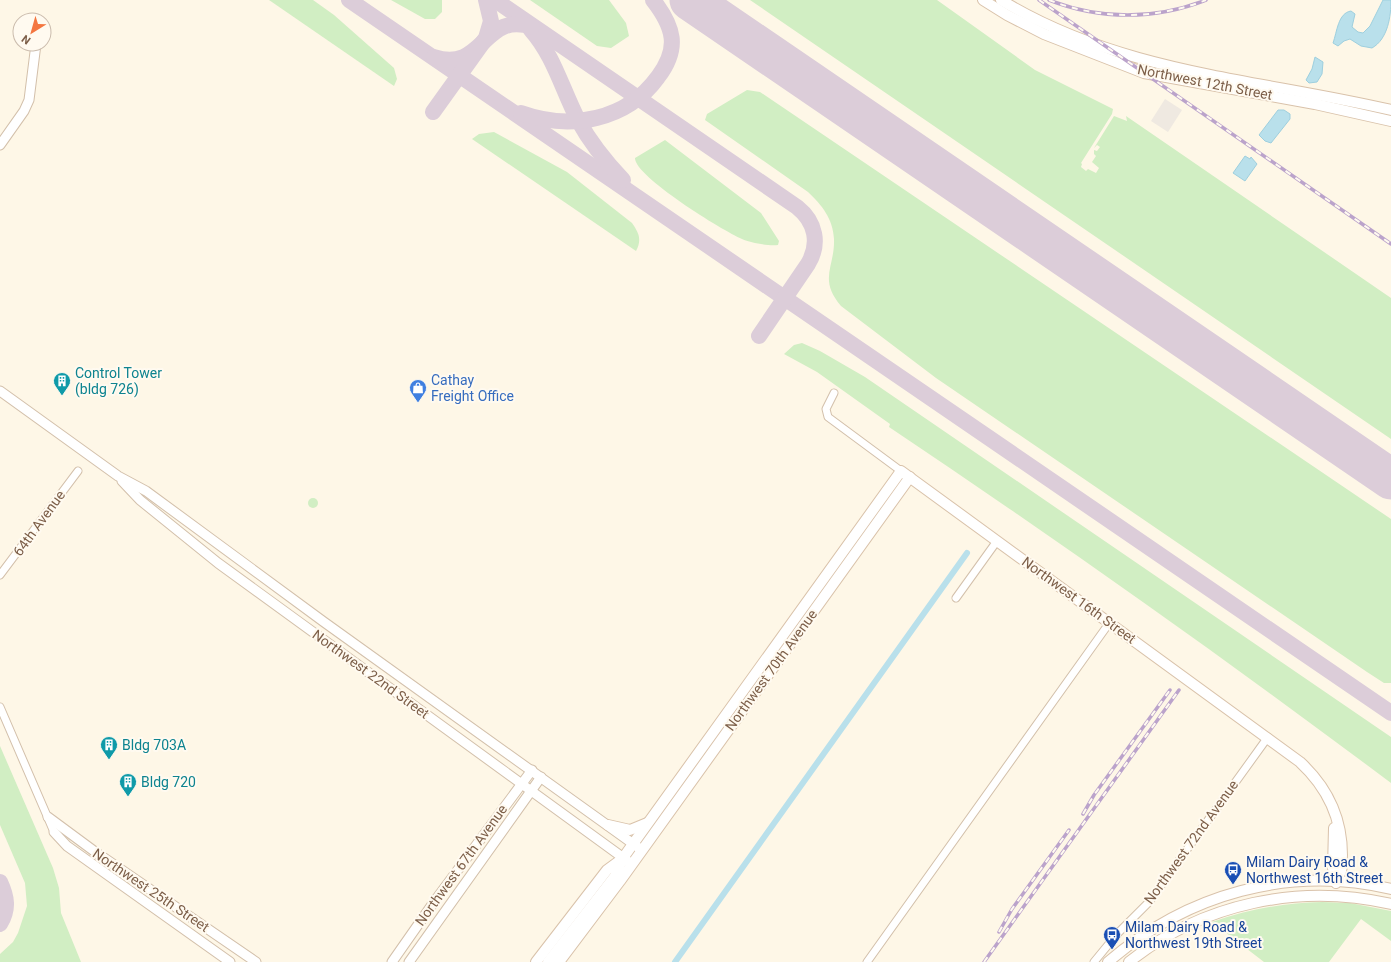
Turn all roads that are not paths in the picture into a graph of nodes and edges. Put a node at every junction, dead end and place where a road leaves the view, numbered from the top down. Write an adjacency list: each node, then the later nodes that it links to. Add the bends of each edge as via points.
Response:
1 (983, 0): 5 (main road, Northwest 12th Street, via 1044,34 1144,73 1315,104)
2 (1001, 0): 4 (main road, Northwest 12th Street, via 1078,38 1128,56)
3 (35, 52): 6 (street, via 29,100)
4 (1391, 110)
5 (1391, 121)
6 (0, 145)
7 (0, 391): 11 (street, Northwest 22nd Street)
8 (834, 393): 10 (street, Northwest 16th Street, via 826,409 828,417)
9 (78, 470): 14 (street, 64th Avenue)
10 (901, 470): 12 (main road, Northwest 16th Street); 24 (main road, Northwest 70th Avenue)
11 (118, 476): 19 (street, Northwest 22nd Street, via 146,491); 21 (street, Northwest 22nd Street, via 140,500 182,535)
12 (910, 477): 13 (main road, Northwest 16th Street); 28 (main road, Northwest 70th Avenue)
13 (997, 541): 15 (street); 16 (main road, Northwest 16th Street)
14 (0, 575)
15 (956, 598)
16 (1110, 622): 18 (main road, Northwest 16th Street); 42 (street)
17 (0, 707): 23 (street, Northwest 25th Street)
18 (1268, 737): 31 (main road, Northwest 16th Street, via 1307,769 1324,791 1335,814 1333,868); 43 (street, Northwest 72nd Avenue, via 1149,902)
19 (532, 770): 20 (street, Northwest 22nd Street); 21 (street, Northwest 67th Avenue)
20 (541, 777): 22 (street, Northwest 67th Avenue); 25 (street, Northwest 22nd Street)
21 (521, 784): 22 (street, Northwest 22nd Street); 37 (street, Northwest 67th Avenue)
22 (531, 791): 29 (street, Northwest 22nd Street); 38 (street, Northwest 67th Avenue)
23 (48, 817): 26 (street, Northwest 25th Street); 36 (street, Northwest 25th Street)
24 (648, 822): 25 (main road, via 630,830); 27 (main road, Northwest 70th Avenue)
25 (608, 825): 27 (street, Northwest 22nd Street)
26 (54, 832): 35 (street, Northwest 25th Street, via 68,846)
27 (633, 844): 28 (street, Northwest 22nd Street); 29 (main road, Northwest 70th Avenue)
28 (642, 850): 30 (main road, Northwest 70th Avenue)
29 (623, 858): 30 (street, Northwest 22nd Street); 39 (main road, via 607,870); 40 (main road, via 615,876)
30 (632, 864): 41 (main road, Northwest 70th Avenue)
31 (1336, 880): 32 (main road); 33 (main road, Northwest 16th Street); 44 (main road, via 1273,884 1213,899 1159,924)
32 (1391, 889)
33 (1336, 896): 34 (main road); 45 (main road, via 1276,898 1223,911 1172,933)
34 (1391, 904)
35 (230, 962)
36 (256, 962)
37 (392, 962)
38 (409, 962)
39 (536, 962)
40 (548, 962)
41 (559, 962)
42 (867, 962)
43 (1094, 962)
44 (1108, 962)
45 (1129, 962)

